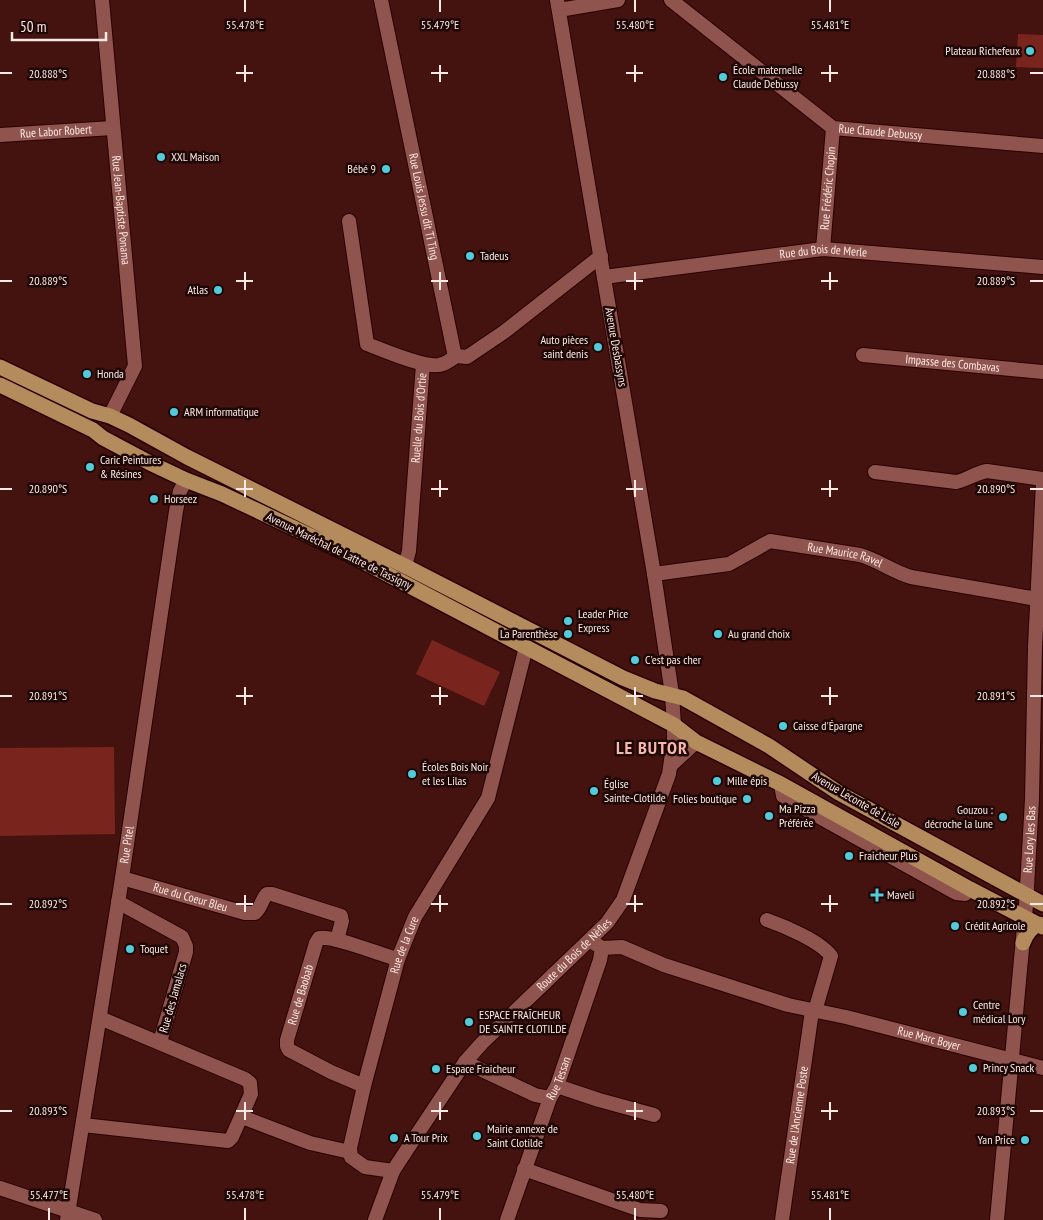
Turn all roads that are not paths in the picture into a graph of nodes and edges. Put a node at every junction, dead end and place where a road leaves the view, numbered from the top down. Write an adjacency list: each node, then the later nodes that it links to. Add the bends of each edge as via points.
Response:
1 (102, 0): 6 (street, Rue Jean-Baptiste Ponama)
2 (381, 0): 15 (street, Rue Louis Jessu dit Ti Ting)
3 (618, 0): 5 (street)
4 (671, 0): 7 (street, Rue Claude Debussy)
5 (558, 5): 12 (street, Avenue Desbassyns)
6 (113, 128): 8 (street, Rue Labor Robert); 21 (street, Rue Jean-Baptiste Ponama, via 134,366)
7 (833, 128): 9 (street, Rue Claude Debussy); 11 (street, Rue Frédéric Chopin)
8 (0, 135)
9 (1043, 146)
10 (350, 221): 17 (street, Ruelle du Bois d'Ortie, via 367,344)
11 (823, 249): 13 (street, Rue du Bois de Merle); 14 (street, Rue du Bois de Merle)
12 (601, 256): 14 (street, Avenue Desbassyns); 15 (street, via 504,332 467,357)
13 (1043, 268)
14 (604, 277): 26 (street, Avenue Desbassyns)
15 (456, 356): 17 (street, via 438,366)
16 (863, 356): 19 (street, Impasse des Combavas)
17 (423, 364): 25 (street, Ruelle du Bois d'Ortie, via 409,551)
18 (0, 367): 21 (main road, Avenue Maréchal de Lattre de Tassigny, via 92,411)
19 (1043, 372)
20 (0, 385): 23 (main road, Avenue Maréchal de Lattre de Tassigny)
21 (110, 416): 25 (main road, Avenue Maréchal de Lattre de Tassigny)
22 (875, 472): 24 (street, via 956,482 987,471)
23 (186, 480): 29 (main road, Avenue Maréchal de Lattre de Tassigny, via 349,554); 37 (street, Rue Pitel, via 176,511)
24 (1043, 481): 27 (street, Rue Lory les Bas)
25 (405, 566): 31 (main road, Avenue Maréchal de Lattre de Tassigny, via 623,678 655,692)
26 (654, 574): 28 (street, Rue Maurice Ravel, via 729,564 770,542 860,554 911,577); 31 (street, Avenue Desbassyns)
27 (1040, 577): 28 (street, Rue Lory les Bas)
28 (1037, 599): 30 (street, Rue Lory les Bas)
29 (526, 647): 33 (main road, Avenue Maréchal de Lattre de Tassigny); 47 (street, Rue de la Cure, via 488,798 415,917)
30 (1039, 647): 32 (street, Rue Lory les Bas)
31 (672, 694): 33 (street, Route du Bois de Nèfles); 38 (main road, Avenue Leconte de Lisle, via 769,746 839,793)
32 (1038, 715): 36 (street, Rue Lory les Bas)
33 (674, 725): 34 (main road, Avenue Leconte de Lisle); 35 (street, Route du Bois de Nèfles)
34 (696, 742): 35 (street); 42 (main road, Avenue Leconte de Lisle, via 781,784 970,890)
35 (671, 764): 44 (street, Route du Bois de Nèfles, via 623,900)
36 (1037, 800): 38 (street, Rue Lory les Bas)
37 (122, 878): 39 (street, Rue Pitel); 43 (street, Rue du Coeur Bleu, via 246,913 255,913 264,897 272,894 341,916)
38 (1027, 895): 40 (main road, Avenue Leconte de Lisle); 42 (street, Rue Lory les Bas)
39 (118, 902): 49 (street, Rue Pitel); 50 (street, Rue des Jamalacs, via 182,937 186,946)
40 (1043, 904)
41 (767, 920): 48 (street, via 816,943 831,956)
42 (1036, 923): 45 (main road)
43 (337, 940): 47 (street, Rue de Baobab); 54 (street, Rue de Baobab, via 324,937 316,943 287,1046 322,1068)
44 (590, 940): 46 (street); 52 (street, Route du Bois de Nèfles)
45 (1023, 943): 51 (street)
46 (602, 948): 48 (street, Rue Marc Boyer, via 622,947 664,965); 55 (street, Rue Tessan)
47 (398, 959): 54 (street, Rue de la Cure)
48 (814, 1011): 51 (street, Rue Marc Boyer); 68 (street, Rue de l'Ancienne Poste)
49 (100, 1018): 50 (street, Rue des Jamalacs); 58 (street, Rue Pitel)
50 (160, 1042): 57 (street, Rue des Jamalacs, via 250,1083 251,1094)
51 (1012, 1060): 53 (street, Rue Marc Boyer); 69 (street)
52 (465, 1062): 55 (street, via 536,1095); 61 (street, Route du Bois de Nèfles)
53 (1043, 1068)
54 (364, 1086): 59 (street, Rue de la Cure)
55 (553, 1092): 56 (street); 60 (street, Rue Tessan)
56 (654, 1115)
57 (242, 1116): 58 (street, Rue des Jamalacs, via 228,1141); 59 (street, via 310,1144)
58 (83, 1125): 64 (street, Rue Pitel)
59 (350, 1152): 61 (street, via 351,1157 365,1167)
60 (524, 1169): 63 (street, via 640,1210); 67 (street, Rue Tessan)
61 (393, 1171): 66 (street, Route du Bois de Nèfles)
62 (0, 1188): 64 (street)
63 (661, 1211)
64 (68, 1216): 65 (street)
65 (95, 1220)
66 (375, 1220)
67 (507, 1220)
68 (782, 1220)
69 (997, 1220)

